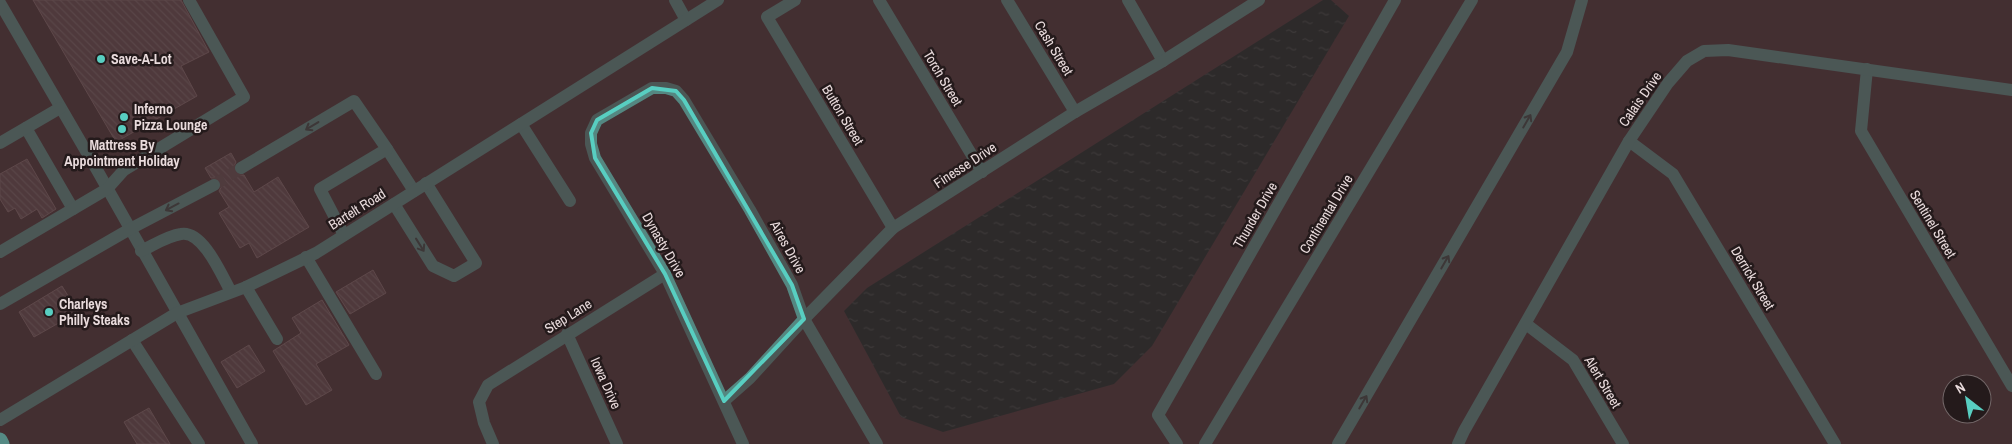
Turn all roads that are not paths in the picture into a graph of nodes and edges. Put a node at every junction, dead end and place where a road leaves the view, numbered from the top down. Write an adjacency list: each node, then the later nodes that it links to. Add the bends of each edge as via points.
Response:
1 (189, 0): 29 (street, via 244,97 124,170)
2 (676, 0): 13 (street)
3 (718, 0): 13 (street, Bartelt Road)
4 (795, 0): 34 (street, Button Street, via 767,17)
5 (878, 0): 26 (street, Torch Street)
6 (1007, 0): 19 (street, Cash Street)
7 (1128, 0): 14 (street)
8 (1257, 0): 14 (street, Finesse Drive)
9 (1472, 0): 63 (street, Continental Drive)
10 (1582, 0): 64 (street, one-way to 10, via 1567,52)
11 (1393, 1): 62 (street, Thunder Drive, via 1158,415)
12 (0, 3): 18 (street)
13 (686, 20): 20 (street, Bartelt Road)
14 (1164, 61): 19 (street, Finesse Drive)
15 (1867, 69): 17 (street, Calais Drive); 22 (street, Calais Drive, via 1728,50 1704,51 1686,61); 51 (street, Sentinel Street, via 1860,131)
16 (652, 88): 40 (street, Dynasty Drive, via 597,120 591,133 591,144 595,158); 45 (street, Aires Drive, via 676,91 684,100 792,285)
17 (2012, 90)
18 (60, 108): 21 (street); 29 (street)
19 (1075, 112): 26 (street, Finesse Drive)
20 (521, 124): 27 (street, Bartelt Road); 31 (street)
21 (26, 128): 23 (street); 33 (street)
22 (1629, 141): 46 (street, Calais Drive); 67 (street, Derrick Street, via 1673,174)
23 (0, 143)
24 (387, 149): 25 (street, one-way to 25, via 354,101); 30 (street); 36 (street, via 320,189)
25 (241, 168)
26 (982, 172): 34 (street, Finesse Drive)
27 (426, 183): 30 (street, Bartelt Road); 32 (street, one-way to 27, via 433,266 454,276 476,263)
28 (214, 185): 35 (street, one-way to 35)
29 (108, 189): 33 (street); 35 (street)
30 (414, 191): 32 (street, Bartelt Road)
31 (570, 201)
32 (394, 204): 36 (street, Bartelt Road)
33 (73, 209): 38 (street)
34 (893, 228): 45 (street, Finesse Drive)
35 (130, 229): 37 (street); 43 (street)
36 (344, 235): 39 (street, Bartelt Road)
37 (141, 250): 42 (street, via 182,234 191,234 204,246); 44 (street)
38 (0, 252)
39 (306, 257): 41 (street, Bartelt Road); 50 (street)
40 (665, 274): 47 (street, Step Lane); 52 (street, Dynasty Drive)
41 (246, 287): 42 (street, Bartelt Road); 48 (street)
42 (232, 292): 44 (street, Bartelt Road)
43 (0, 304)
44 (177, 313): 49 (street, Bartelt Road); 57 (street)
45 (804, 319): 52 (street, Finesse Drive, via 750,378); 61 (street, Aires Drive)
46 (1526, 324): 65 (street, Calais Drive); 66 (street, Alert Street, via 1574,360)
47 (567, 334): 58 (street, Step Lane, via 488,385 479,402); 59 (street, Iowa Drive)
48 (277, 339)
49 (132, 340): 53 (street, Bartelt Road); 56 (street)
50 (376, 374)
51 (2012, 386)
52 (724, 401): 60 (street, Dynasty Drive)
53 (0, 420)
54 (0, 440): 55 (highway)
55 (2, 444)
56 (199, 444)
57 (252, 444)
58 (493, 444)
59 (617, 444)
60 (743, 444)
61 (877, 444)
62 (1177, 444)
63 (1205, 444)
64 (1338, 444)
65 (1458, 444)
66 (1623, 444)
67 (1835, 444)

